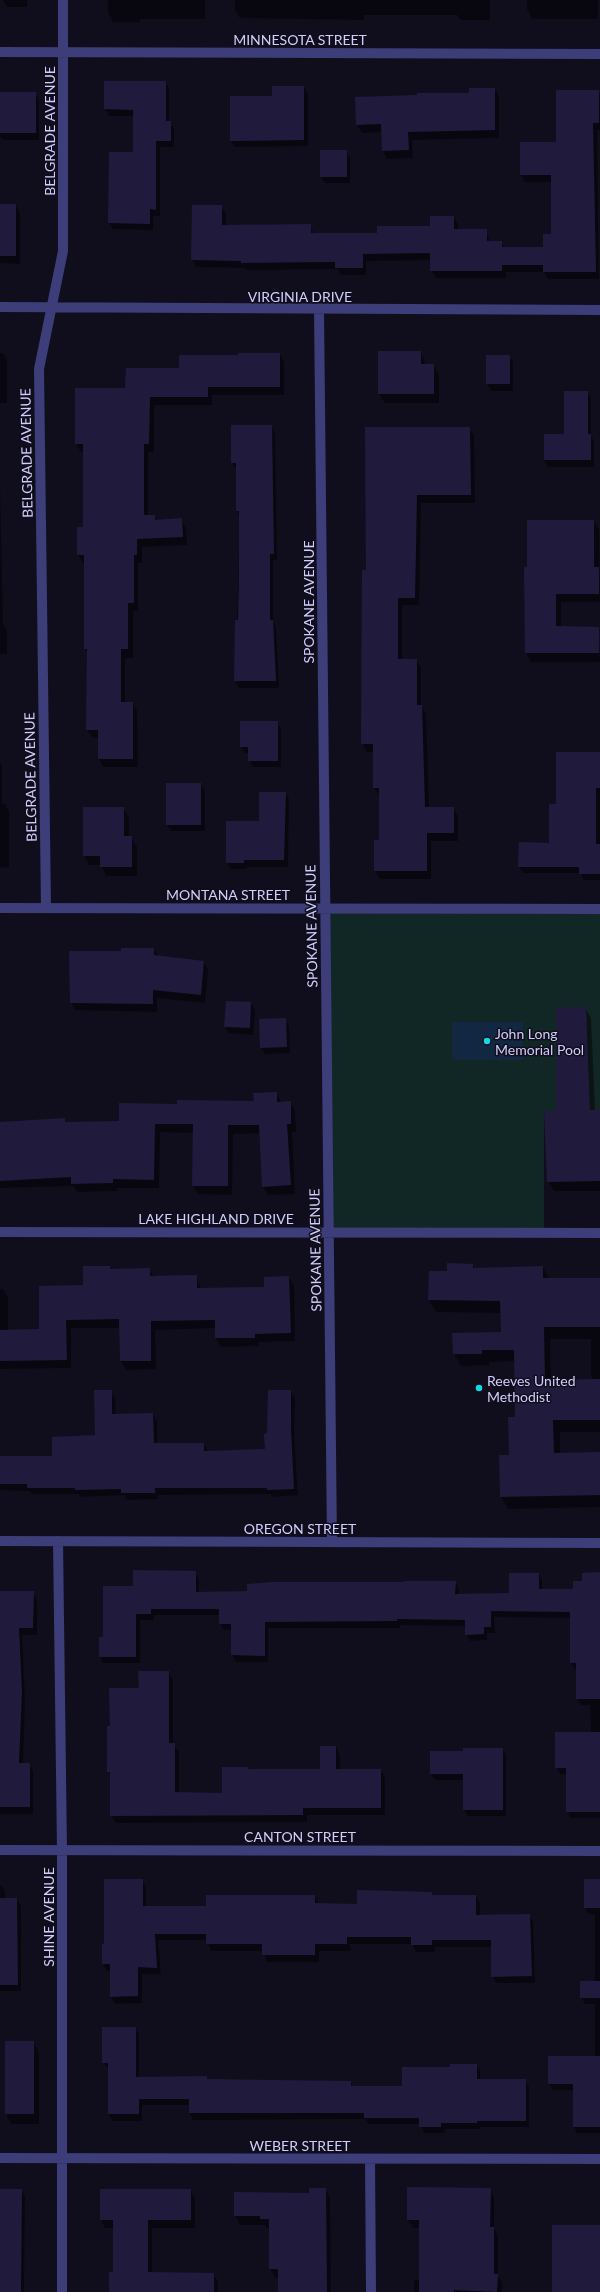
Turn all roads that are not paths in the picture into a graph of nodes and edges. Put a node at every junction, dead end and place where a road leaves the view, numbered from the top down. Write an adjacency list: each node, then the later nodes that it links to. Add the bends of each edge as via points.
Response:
1 (63, 0): 3 (street, BELGRADE AVENUE)
2 (0, 52): 3 (street, MINNESOTA STREET)
3 (63, 52): 4 (street, MINNESOTA STREET); 6 (street, BELGRADE AVENUE, via 62,251)
4 (600, 54)
5 (0, 308): 6 (street, VIRGINIA DRIVE)
6 (51, 308): 7 (street, VIRGINIA DRIVE); 10 (street, BELGRADE AVENUE, via 39,369)
7 (319, 310): 8 (street, VIRGINIA DRIVE); 11 (street, SPOKANE AVENUE)
8 (600, 310)
9 (0, 908): 10 (street, MONTANA STREET)
10 (46, 908): 11 (street, MONTANA STREET)
11 (324, 908): 12 (street, MONTANA STREET); 14 (street, SPOKANE AVENUE)
12 (600, 909)
13 (0, 1232): 14 (street, LAKE HIGHLAND DRIVE)
14 (329, 1233): 15 (street, LAKE HIGHLAND DRIVE); 18 (street, SPOKANE AVENUE)
15 (600, 1233)
16 (0, 1541): 17 (street, OREGON STREET)
17 (58, 1541): 18 (street, OREGON STREET); 21 (street, SHINE AVENUE)
18 (332, 1542): 19 (street, OREGON STREET)
19 (600, 1542)
20 (0, 1850): 21 (street, CANTON STREET)
21 (62, 1850): 22 (street, CANTON STREET); 24 (street, SHINE AVENUE)
22 (600, 1851)
23 (0, 2158): 24 (street, WEBER STREET)
24 (61, 2158): 26 (street, WEBER STREET); 27 (street, SHINE AVENUE)
25 (600, 2159): 26 (street, WEBER STREET)
26 (370, 2160): 28 (street)
27 (62, 2292)
28 (371, 2292)

